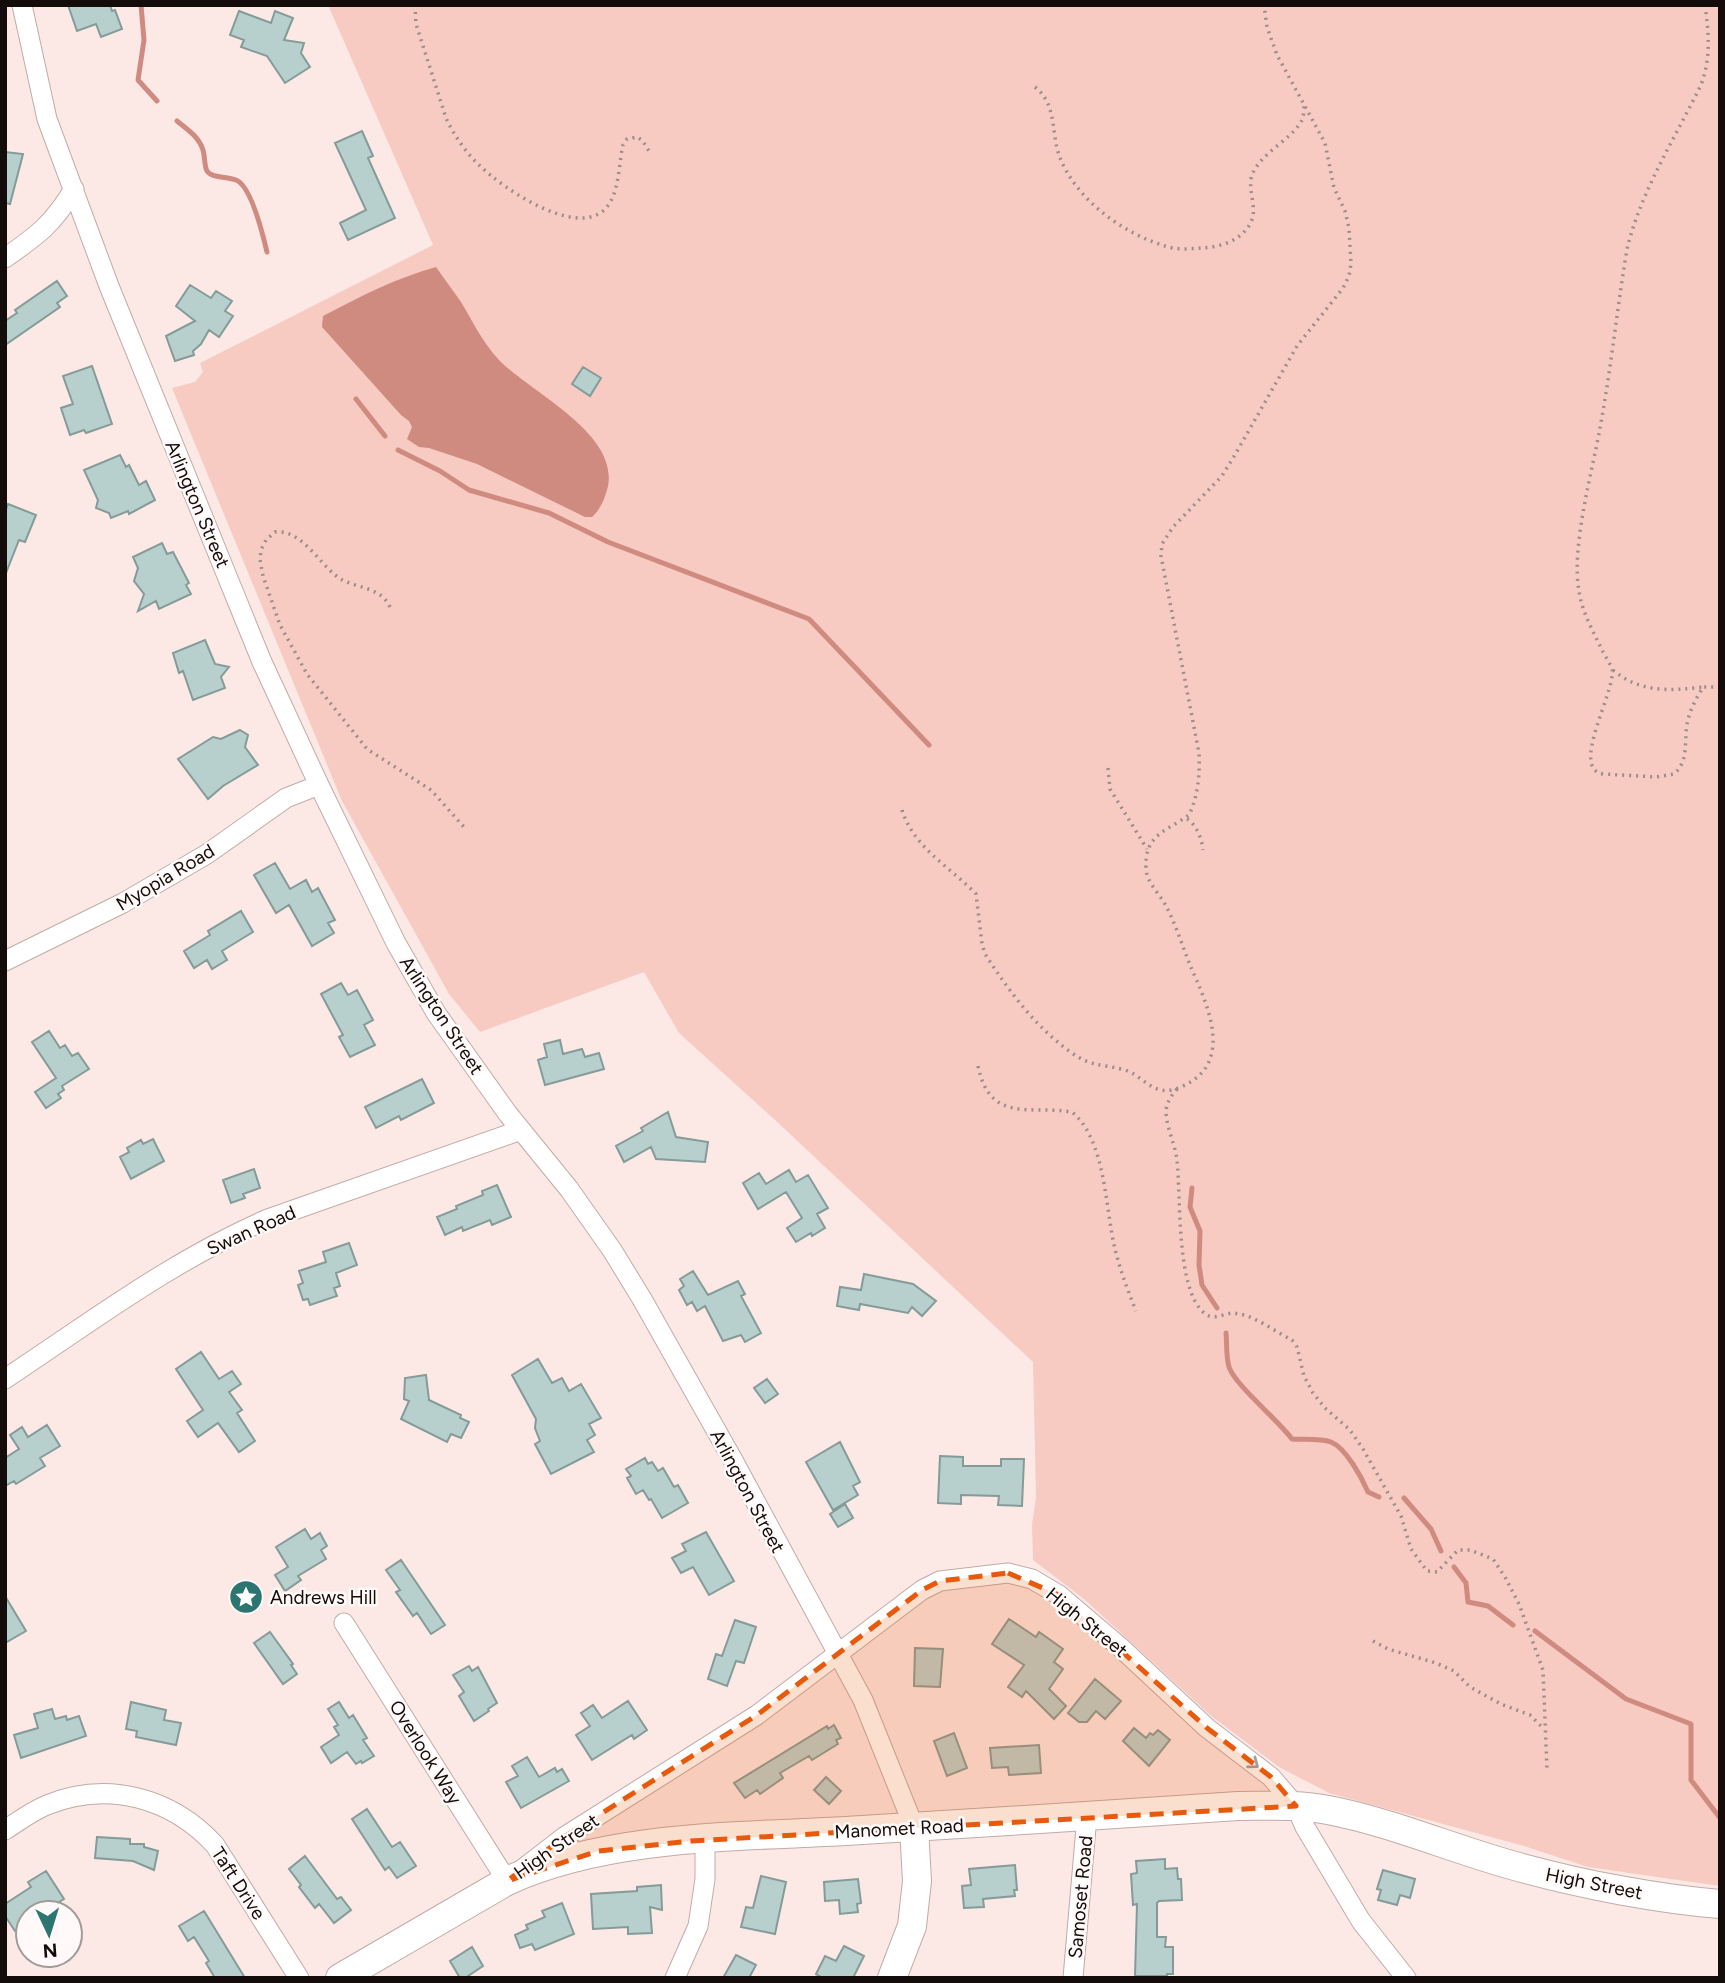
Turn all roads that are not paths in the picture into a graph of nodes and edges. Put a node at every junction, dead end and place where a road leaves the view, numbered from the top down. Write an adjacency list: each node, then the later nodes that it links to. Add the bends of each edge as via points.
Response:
1 (22, 5): 2 (street, Arlington Street, via 47,119)
2 (74, 189): 3 (street, via 58,215); 4 (street, Arlington Street, via 262,662)
3 (5, 258)
4 (318, 785): 5 (street, Myopia Road, via 286,798 207,855 123,903); 6 (street, Arlington Street, via 436,1013)
5 (5, 961)
6 (521, 1130): 7 (street, Swan Road, via 231,1235 155,1278); 9 (street, Arlington Street, via 569,1189 636,1289)
7 (5, 1378)
8 (344, 1623): 15 (street, Overlook Way)
9 (838, 1655): 10 (street, High Street, one-way to 10, via 940,1581 1008,1573 1032,1579 1059,1595 1120,1647 1207,1728 1271,1777); 12 (street, Arlington Street, via 863,1700); 15 (street, High Street, via 757,1715 564,1837)
10 (1296, 1806): 11 (main road, Manomet Road); 16 (main road, High Street, via 1380,1823 1527,1870); 22 (street, via 1361,1921)
11 (1087, 1816): 12 (main road, Manomet Road); 21 (street, Samoset Road)
12 (914, 1827): 14 (main road, Manomet Road); 20 (main road, Arlington Street, via 917,1881 912,1926)
13 (5, 1830): 17 (street, Taft Drive, via 45,1806 81,1795 128,1795 172,1810 215,1845)
14 (705, 1840): 15 (main road, Manomet Road, via 598,1851); 19 (street, via 698,1926)
15 (507, 1881): 18 (main road, High Street)
16 (1720, 1904)
17 (299, 1978)
18 (340, 1978)
19 (674, 1978)
20 (892, 1978)
21 (1073, 1978)
22 (1406, 1978)

